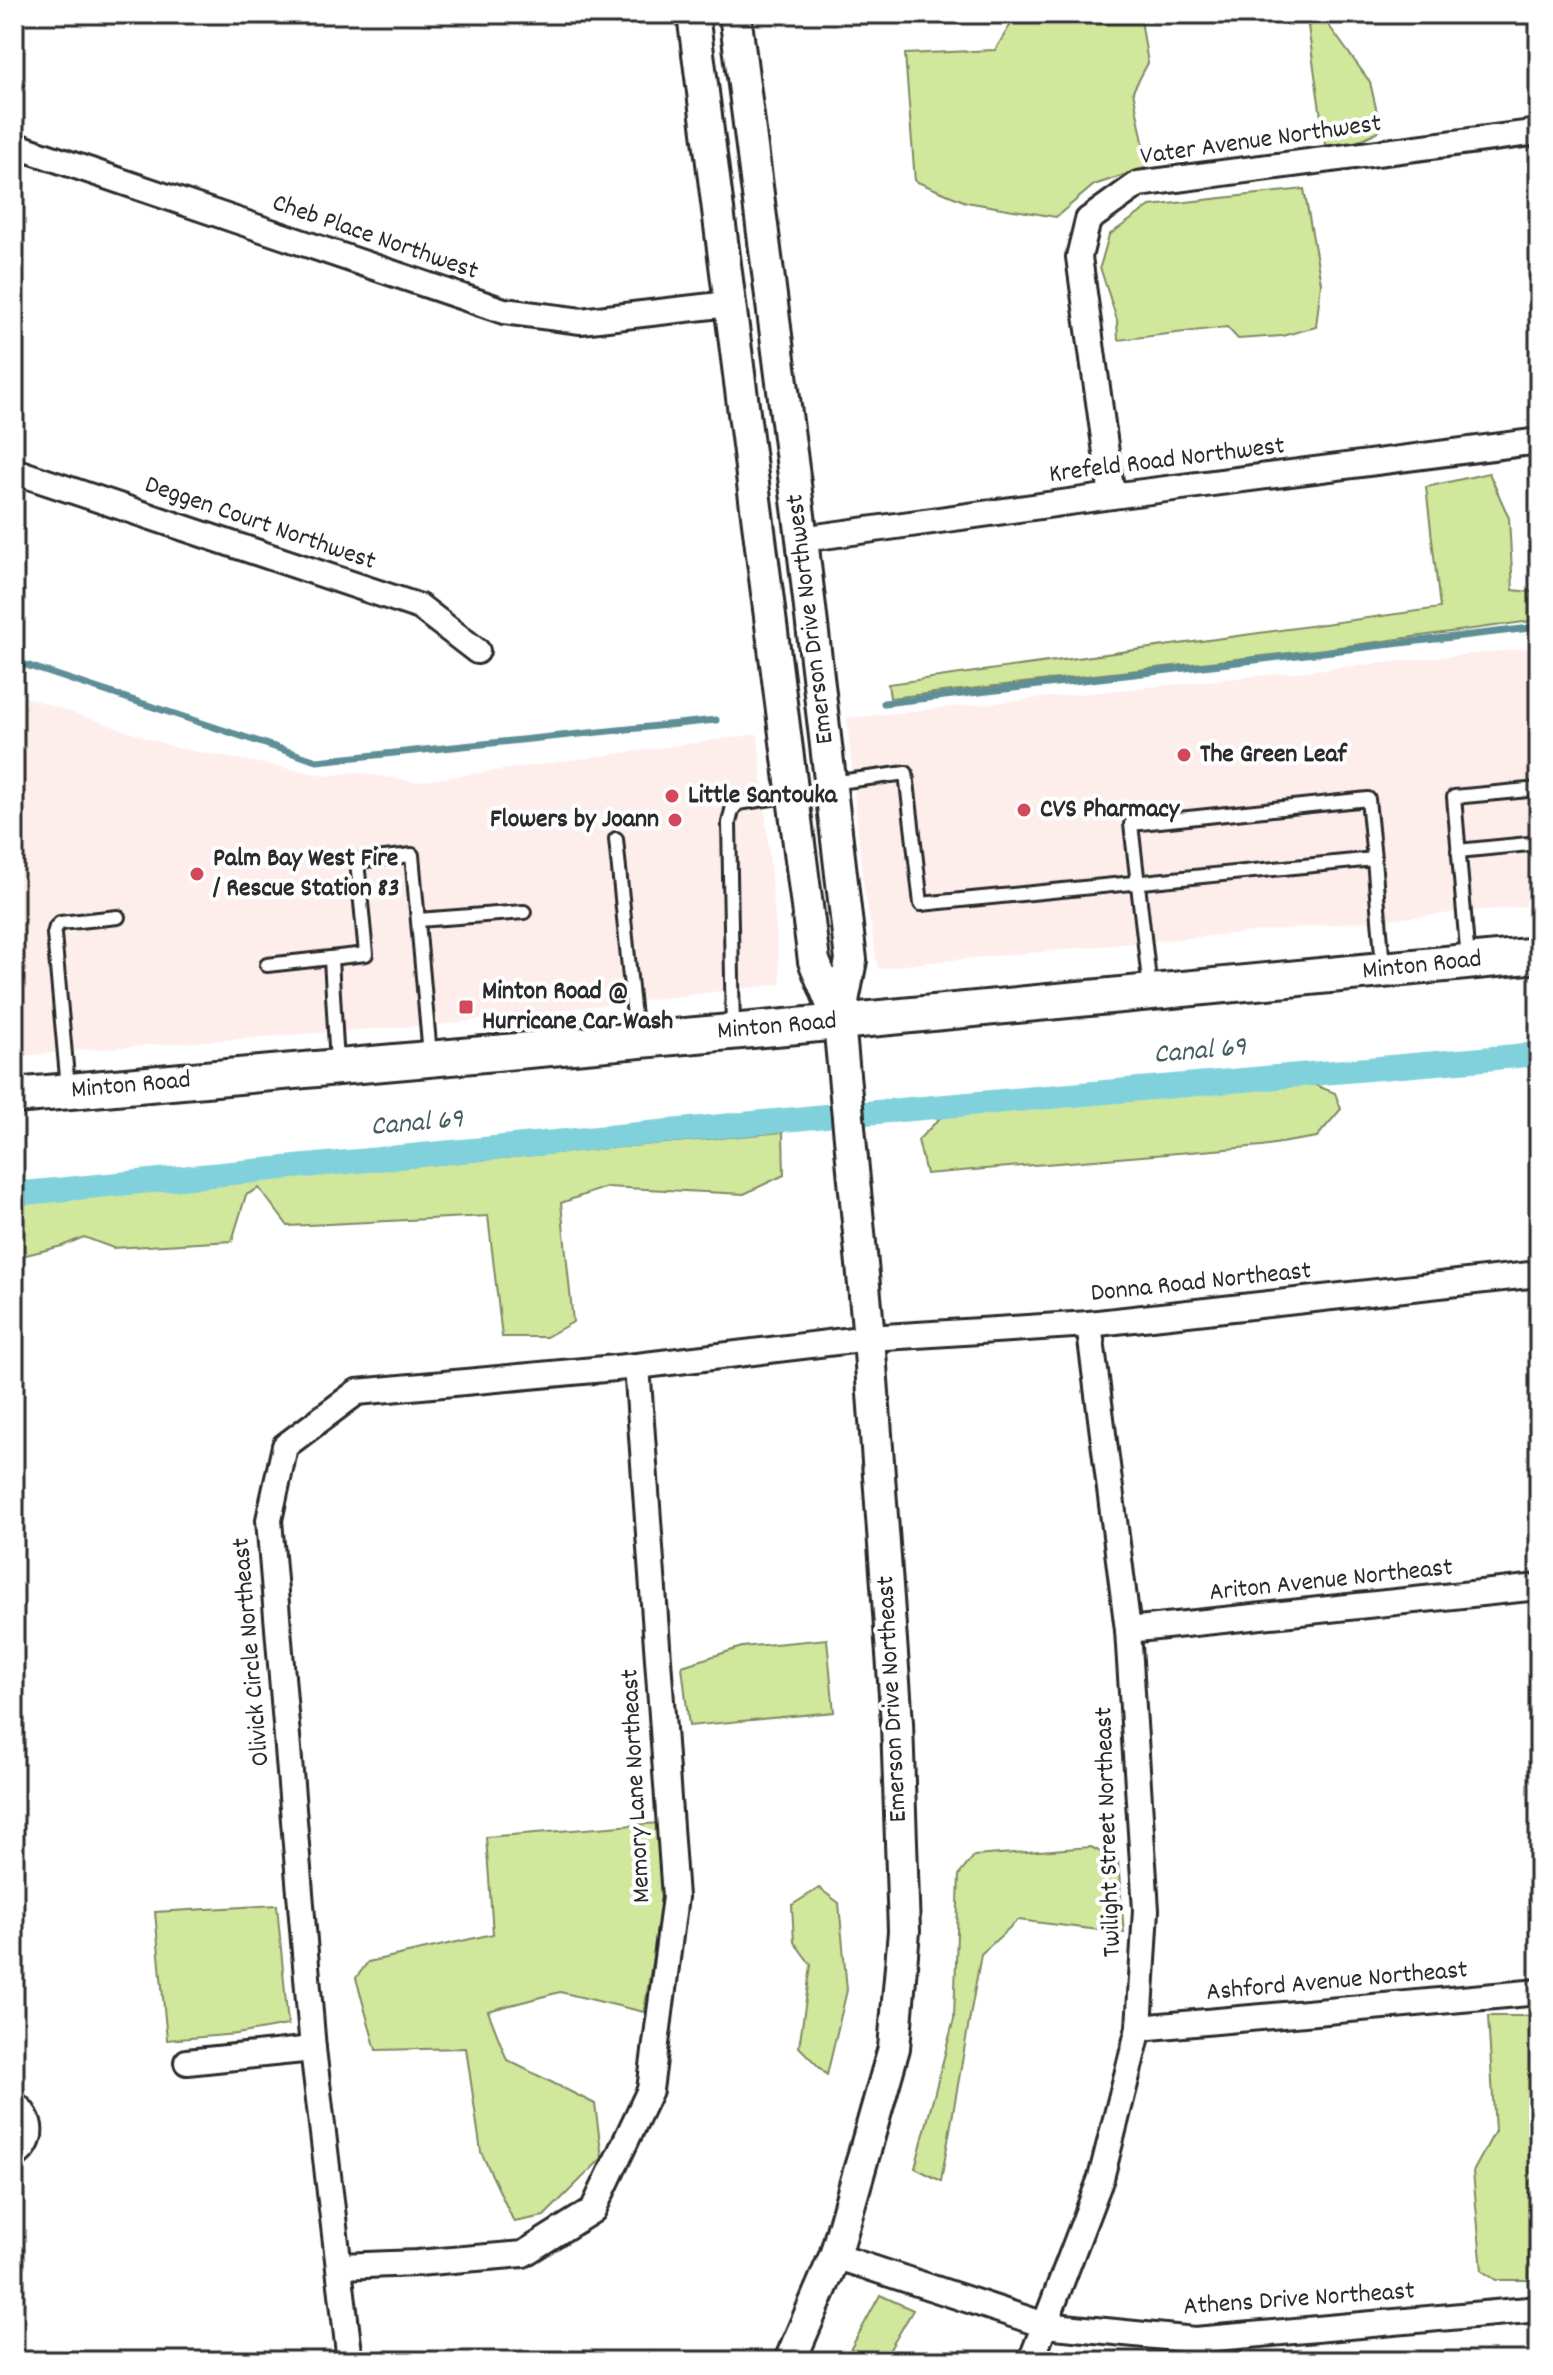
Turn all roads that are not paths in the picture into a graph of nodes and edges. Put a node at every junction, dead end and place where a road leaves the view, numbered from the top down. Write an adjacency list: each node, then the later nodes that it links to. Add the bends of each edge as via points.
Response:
1 (693, 14): 5 (street, Emerson Drive Northwest)
2 (735, 14): 9 (street, Emerson Drive Northwest)
3 (1539, 132): 8 (street, Vater Avenue Northwest, via 1138,184 1088,220 1079,257)
4 (14, 145): 5 (street, Cheb Place Northwest, via 504,311 581,321)
5 (729, 304): 13 (street, Emerson Drive Northwest)
6 (1539, 441): 8 (street, Krefeld Road Northwest)
7 (14, 471): 10 (street, Deggen Court Northwest, via 420,607)
8 (1112, 496): 9 (street, Krefeld Road Northwest)
9 (802, 539): 11 (street, Emerson Drive Northwest)
10 (477, 651)
11 (831, 783): 18 (lane, via 906,773 921,904); 28 (street, Emerson Drive Northwest, via 851,960)
12 (1539, 789): 16 (lane, via 1454,797)
13 (793, 795): 28 (street, Emerson Drive Northwest, via 814,961); 29 (lane, via 738,803 732,810)
14 (616, 839): 30 (lane)
15 (1539, 843): 16 (lane)
16 (1458, 851): 24 (lane)
17 (1374, 859): 18 (lane); 18 (lane, via 1368,799 1131,824); 26 (lane)
18 (1138, 882): 27 (lane)
19 (524, 912): 21 (lane)
20 (118, 917): 34 (lane, via 56,927)
21 (418, 920): 23 (lane, via 412,855 357,861 366,954); 31 (lane)
22 (1539, 955): 24 (main road, Minton Road)
23 (331, 959): 25 (lane); 32 (lane)
24 (1468, 962): 26 (main road, Minton Road)
25 (267, 965)
26 (1383, 970): 27 (main road, Minton Road)
27 (1150, 992): 28 (main road, Minton Road)
28 (839, 1022): 29 (main road, Minton Road); 37 (street, Emerson Drive Northeast)
29 (733, 1031): 30 (main road, Minton Road)
30 (636, 1040): 31 (main road, Minton Road)
31 (431, 1059): 32 (main road, Minton Road)
32 (338, 1067): 34 (main road, Minton Road)
33 (15, 1091): 34 (main road, Minton Road)
34 (68, 1091)
35 (1539, 1274): 36 (street, Donna Road Northeast)
36 (1089, 1324): 37 (street, Donna Road Northeast); 40 (street, Twilight Street Northeast)
37 (869, 1338): 38 (street, Olivick Circle Northeast); 47 (street, Emerson Drive Northeast, via 897,1723 904,1931 894,2048)
38 (637, 1366): 43 (street, Olivick Circle Northeast, via 357,1392 285,1446 269,1520); 48 (street, Memory Lane Northeast, via 675,1897 650,2090 593,2210 523,2254)
39 (1539, 1587): 40 (street, Ariton Avenue Northeast)
40 (1128, 1630): 42 (street, Twilight Street Northeast, via 1146,1910)
41 (1539, 1992): 42 (street, Ashford Avenue Northeast)
42 (1139, 2028): 50 (street, Twilight Street Northeast, via 1101,2178)
43 (313, 2049): 44 (street); 48 (street, Olivick Circle Northeast)
44 (187, 2062)
45 (14, 2104): 46 (street, via 30,2129 25,2147)
46 (14, 2156)
47 (835, 2256): 50 (street, Athens Drive Northeast); 52 (street, Emerson Drive Northeast)
48 (340, 2266): 51 (street, Olivick Circle Northeast)
49 (1539, 2309): 50 (street, Athens Drive Northeast, via 1195,2340)
50 (1045, 2325): 53 (street, Twilight Street Northeast)
51 (350, 2361)
52 (790, 2361)
53 (1031, 2361)

